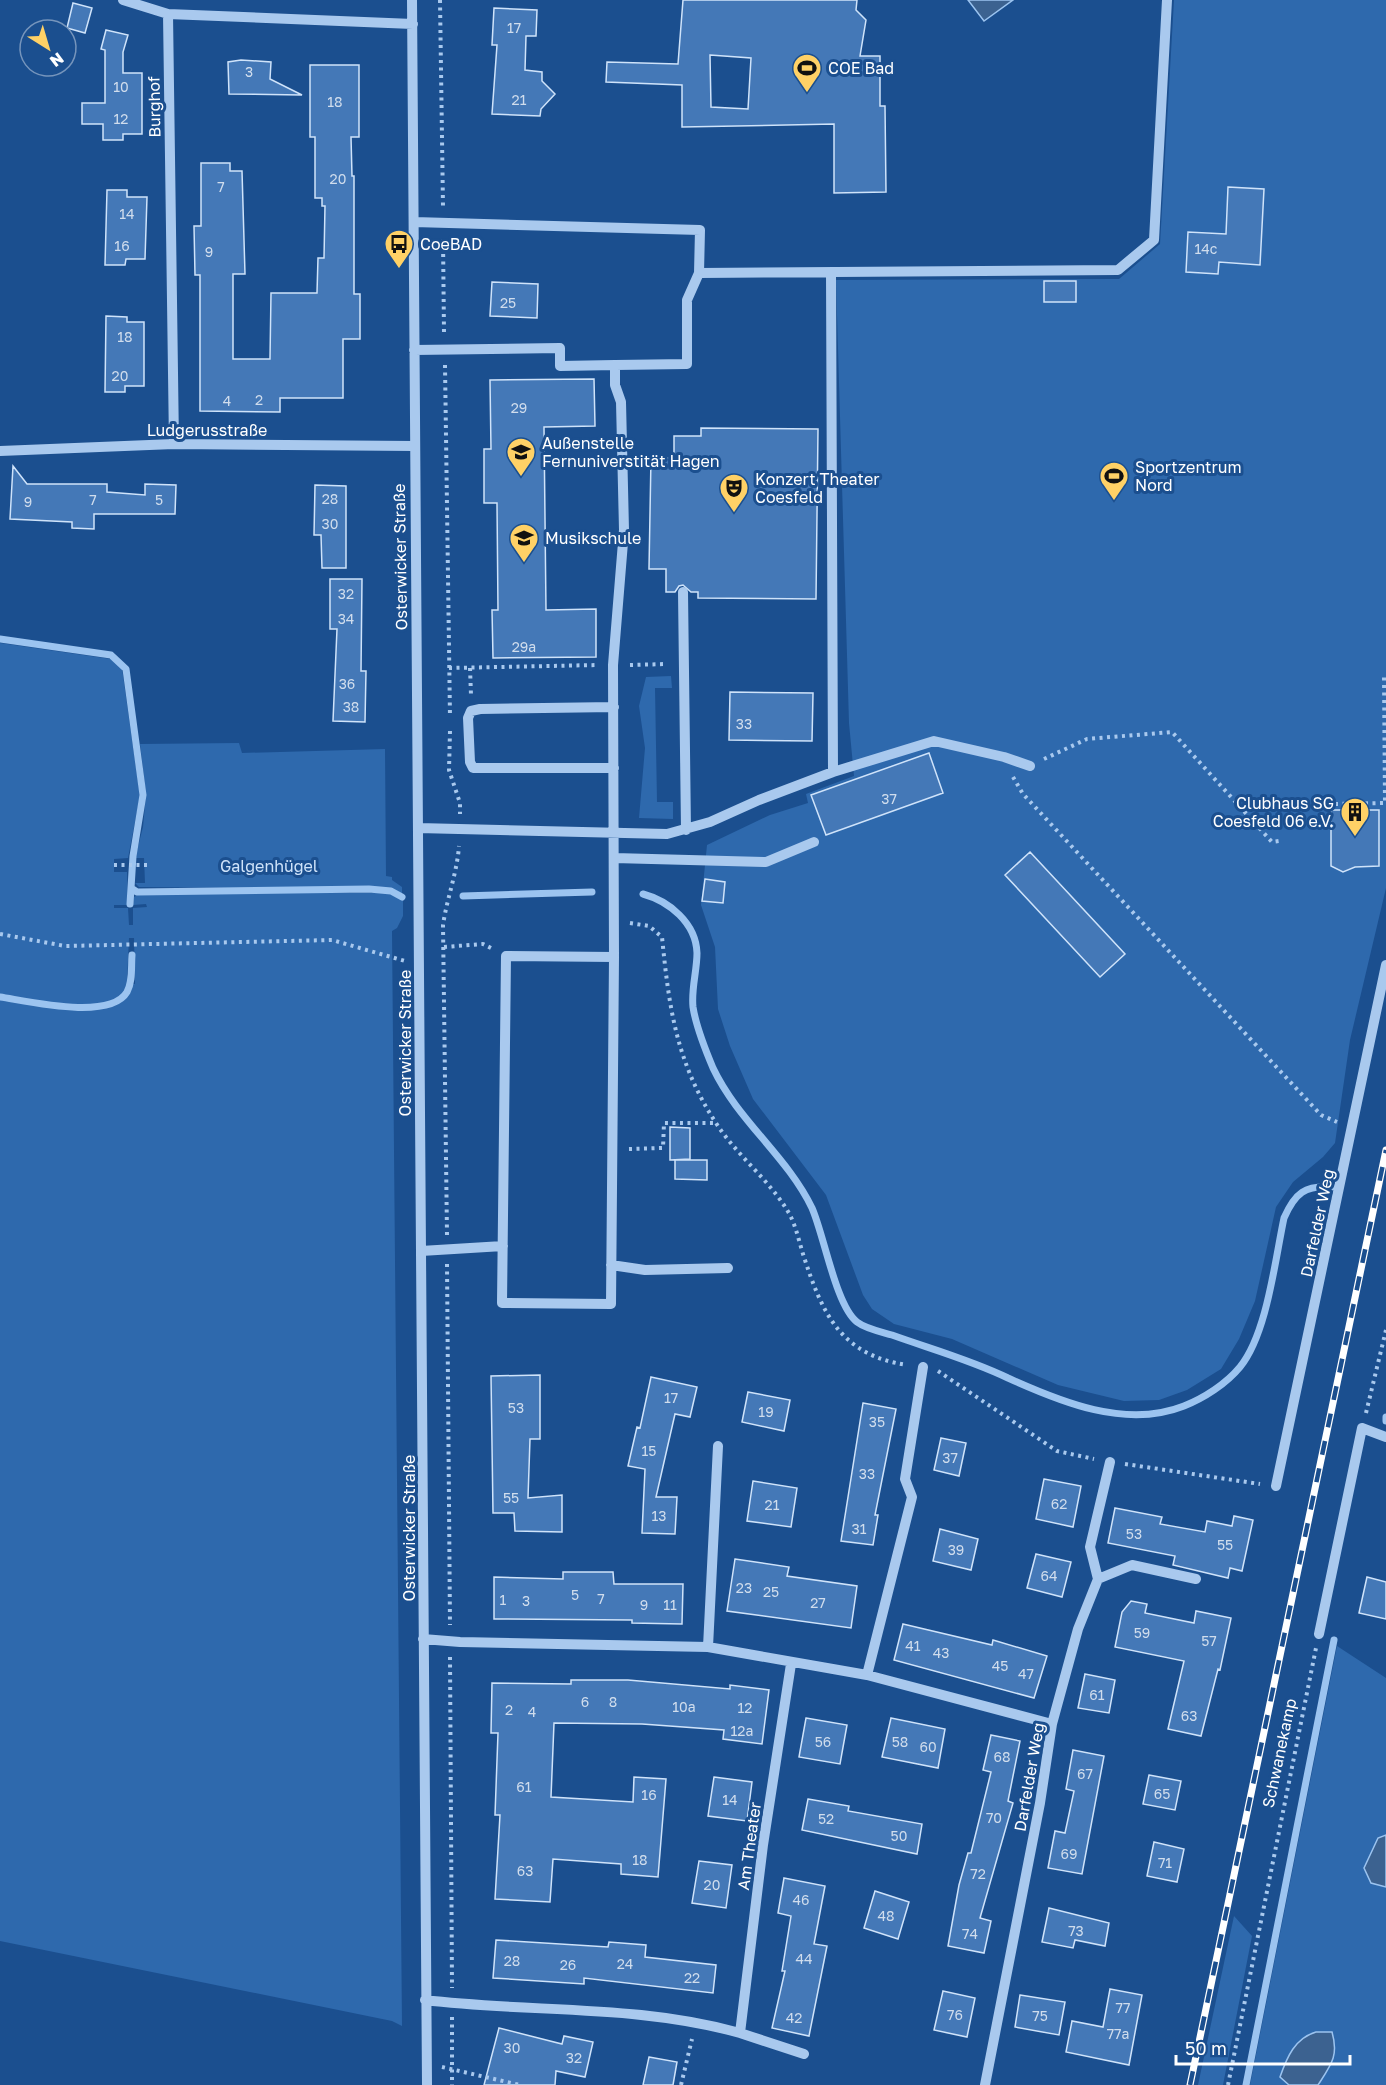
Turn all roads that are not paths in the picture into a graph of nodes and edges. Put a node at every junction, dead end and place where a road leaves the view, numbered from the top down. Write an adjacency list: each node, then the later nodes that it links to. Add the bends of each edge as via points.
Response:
1 (123, 0): 4 (street)
2 (412, 0): 5 (street, Osterwicker Straße)
3 (1167, 0): 8 (street, via 1154,240 1118,270)
4 (168, 14): 5 (street); 11 (street, Burghof)
5 (412, 24): 6 (street, Osterwicker Straße)
6 (414, 222): 7 (street, via 700,230); 9 (street, Osterwicker Straße)
7 (699, 273): 8 (street); 10 (street, via 687,300 687,364)
8 (831, 273): 18 (street)
9 (414, 350): 10 (street, via 560,348 560,366); 12 (street, Osterwicker Straße)
10 (615, 365): 15 (street, via 615,385 621,402 624,530 613,665)
11 (174, 444): 12 (street, Ludgerusstraße); 13 (street, Ludgerusstraße)
12 (414, 446): 19 (street, Osterwicker Straße)
13 (0, 451)
14 (683, 592): 20 (street)
15 (614, 707): 17 (street); 17 (street, via 471,711 468,718 473,768)
16 (1030, 766): 18 (street, via 934,741)
17 (614, 768): 21 (street)
18 (833, 772): 20 (street)
19 (418, 828): 21 (street); 27 (street, Osterwicker Straße)
20 (686, 830): 21 (street, via 667,834)
21 (614, 832): 23 (street)
22 (814, 842): 23 (street, via 766,862)
23 (614, 858): 24 (street)
24 (614, 957): 26 (street, via 506,956); 28 (street)
25 (1386, 965): 34 (street, Darfelder Weg)
26 (503, 1246): 27 (street); 28 (street, via 502,1304 611,1304)
27 (421, 1251): 38 (street, Osterwicker Straße)
28 (611, 1265): 29 (street, via 645,1270)
29 (728, 1268)
30 (923, 1367): 41 (street, via 904,1479 912,1497)
31 (1386, 1437): 37 (street, via 1362,1428)
32 (718, 1446): 39 (street)
33 (1110, 1462): 35 (street, via 1090,1547)
34 (1276, 1486)
35 (1098, 1579): 36 (street, via 1132,1564); 42 (street, Darfelder Weg, via 1078,1629)
36 (1196, 1579)
37 (1319, 1634)
38 (423, 1639): 39 (street); 43 (street, Osterwicker Straße)
39 (708, 1647): 40 (street)
40 (791, 1664): 41 (street); 44 (street, Am Theater)
41 (867, 1675): 42 (street)
42 (1052, 1724): 47 (street, Darfelder Weg)
43 (425, 2000): 44 (street, via 616,2011 696,2021); 46 (street, Osterwicker Straße)
44 (740, 2033): 45 (street)
45 (804, 2054)
46 (427, 2085)
47 (986, 2085)

